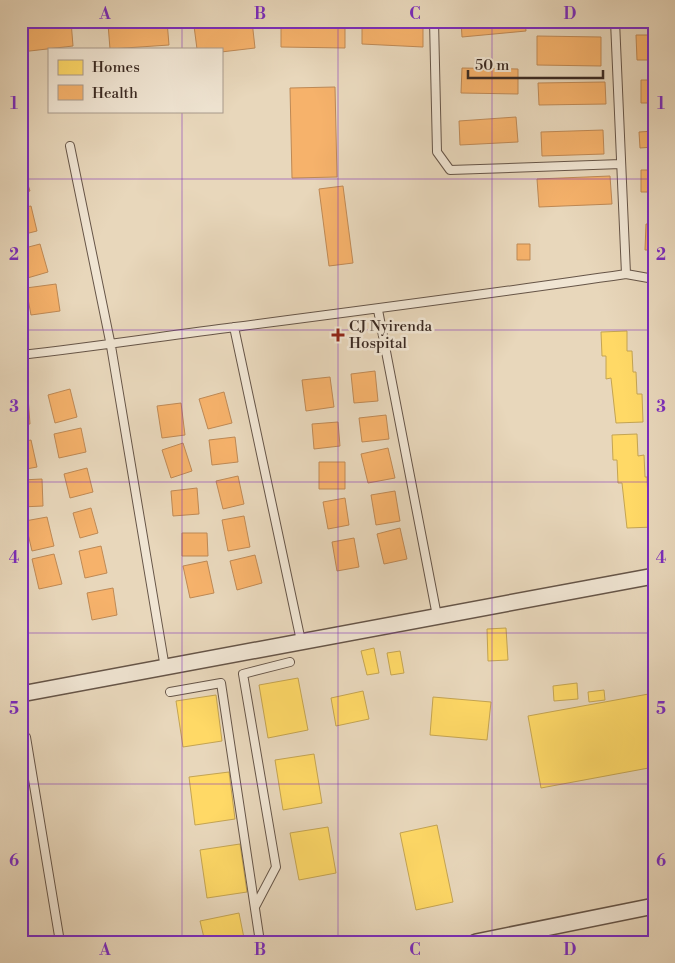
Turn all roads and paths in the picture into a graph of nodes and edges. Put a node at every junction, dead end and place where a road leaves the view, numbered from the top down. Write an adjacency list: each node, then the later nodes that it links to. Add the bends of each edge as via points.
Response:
1 (434, 21): 4 (lane, via 437,152 450,170)
2 (615, 21): 4 (lane)
3 (70, 146): 9 (lane)
4 (621, 164): 5 (lane)
5 (626, 274): 6 (lane); 7 (lane)
6 (654, 279)
7 (378, 310): 8 (lane); 12 (lane)
8 (234, 327): 9 (lane); 13 (lane)
9 (111, 346): 10 (lane); 15 (lane)
10 (21, 355)
11 (654, 576): 12 (street)
12 (437, 616): 13 (street)
13 (301, 641): 15 (street)
14 (290, 662): 20 (lane, via 243,674 276,867)
15 (165, 668): 16 (street)
16 (22, 691)
17 (170, 692): 20 (lane, via 221,683)
18 (26, 737): 21 (lane)
19 (654, 906): 23 (street)
20 (255, 907): 22 (lane)
21 (60, 942)
22 (260, 942)
23 (476, 942)

